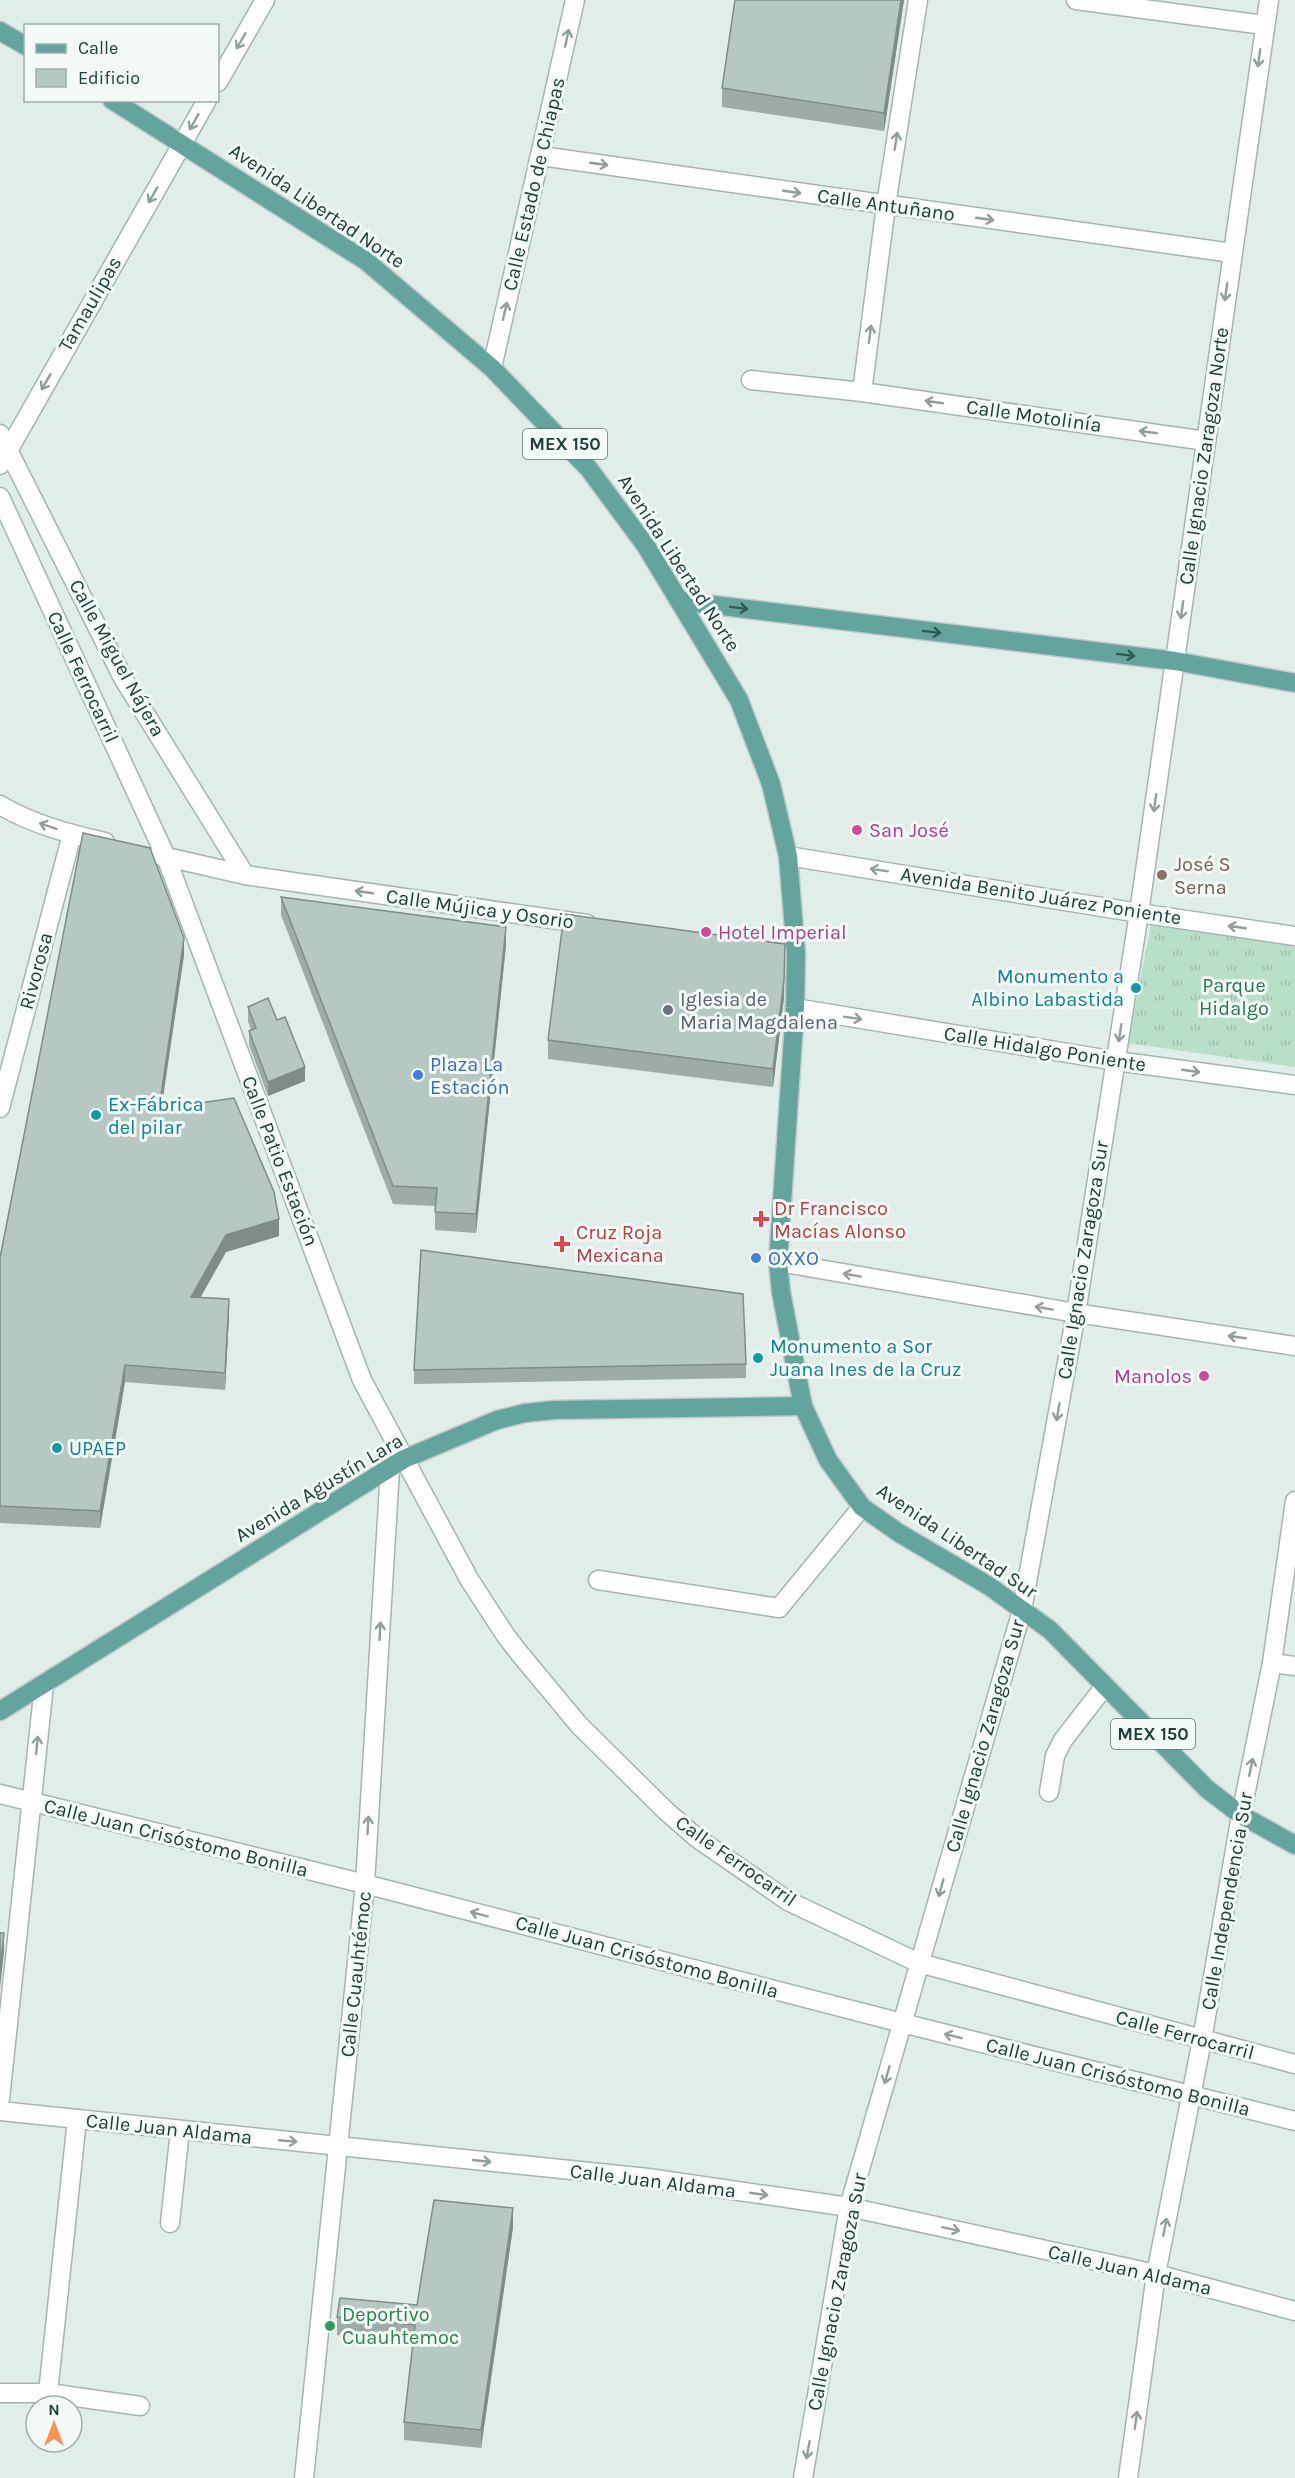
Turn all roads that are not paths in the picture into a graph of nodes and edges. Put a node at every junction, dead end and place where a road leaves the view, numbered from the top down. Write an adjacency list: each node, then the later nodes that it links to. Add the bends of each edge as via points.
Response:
1 (265, 0): 9 (street, one-way to 9)
2 (575, 0): 13 (street, Calle Estado de Chiapas, one-way to 2)
3 (918, 0): 14 (street, one-way to 3)
4 (1076, 0): 6 (street)
5 (1269, 0): 6 (street, Calle Ignacio Zaragoza Norte)
6 (1264, 25): 15 (street, Calle Ignacio Zaragoza Norte, one-way to 15)
7 (0, 31): 8 (main road)
8 (24, 45)
9 (219, 80)
10 (115, 102): 12 (main road, Avenida Libertad Norte / MEX 150)
11 (206, 102): 12 (street, Tamaulipas, one-way to 12)
12 (182, 144): 16 (main road, Avenida Libertad Norte / MEX 150, via 366,261); 20 (street, Tamaulipas, one-way to 20)
13 (541, 156): 14 (street, Calle Antuñano, one-way to 14); 16 (street, Calle Estado de Chiapas, one-way to 13)
14 (886, 205): 15 (street, Calle Antuñano, one-way to 15); 18 (street, one-way to 14)
15 (1232, 253): 19 (street, Calle Ignacio Zaragoza Norte, one-way to 19)
16 (492, 368): 22 (main road, Avenida Libertad Norte / MEX 150, via 589,469)
17 (751, 380): 18 (street, Calle Motolinía)
18 (862, 392): 19 (street, Calle Motolinía, one-way to 18)
19 (1206, 441): 23 (street, Calle Ignacio Zaragoza Norte, one-way to 23)
20 (2, 449): 31 (street, Calle Miguel Nájera, via 123,678)
21 (0, 497): 30 (street, Calle Ferrocarril)
22 (681, 601): 23 (main road, one-way to 23); 29 (main road, Avenida Libertad Norte / MEX 150, via 740,700 771,784)
23 (1175, 661): 24 (main road); 32 (street, Calle Ignacio Zaragoza Norte, one-way to 32)
24 (1295, 683)
25 (0, 806): 26 (street, one-way to 25)
26 (72, 834): 27 (street); 40 (street, Rivorosa)
27 (124, 847)
28 (145, 852): 30 (street, Calle Mújica y Osorio)
29 (788, 855): 32 (street, Avenida Benito Juárez Poniente, one-way to 29); 36 (main road, Avenida Libertad Norte / MEX 150)
30 (166, 857): 31 (street, Calle Mújica y Osorio); 45 (street, Calle Patio Estación)
31 (245, 875): 33 (street, Calle Mújica y Osorio, one-way to 31)
32 (1139, 913): 34 (street, Avenida Benito Juárez Poniente, one-way to 32); 38 (street, Calle Ignacio Zaragoza Sur, one-way to 38)
33 (599, 926)
34 (1295, 936)
35 (773, 950): 36 (street)
36 (796, 953): 37 (main road, Avenida Libertad Sur / MEX 150)
37 (795, 1008): 38 (street, Calle Hidalgo Poniente, one-way to 38); 41 (main road, Avenida Libertad Sur / MEX 150)
38 (1116, 1061): 39 (street, Calle Hidalgo Poniente, one-way to 39); 42 (street, Calle Ignacio Zaragoza Sur)
39 (1295, 1085)
40 (0, 1108)
41 (778, 1262): 42 (street, one-way to 41); 44 (main road, Avenida Libertad Sur / MEX 150)
42 (1076, 1313): 43 (street, one-way to 42); 50 (street, Calle Ignacio Zaragoza Sur, one-way to 50)
43 (1295, 1346)
44 (803, 1406): 45 (main road, Avenida Agustín Lara, via 525,1413 497,1420); 47 (main road, Avenida Libertad Sur / MEX 150, via 828,1460)
45 (397, 1464): 53 (main road, Avenida Agustín Lara); 61 (street, Calle Cuauhtémoc, one-way to 45); 62 (street, Calle Ferrocarril, via 506,1636 579,1725 636,1783 697,1838 788,1901)
46 (1295, 1501): 48 (street, Calle Independencia Sur)
47 (862, 1507): 49 (street, via 779,1608); 50 (main road, Avenida Libertad Sur / MEX 150)
48 (1291, 1559): 51 (street, Calle Independencia Sur)
49 (598, 1580)
50 (1022, 1610): 54 (main road, Avenida Libertad Sur / MEX 150, via 1050,1630); 62 (street, Calle Ignacio Zaragoza Sur, one-way to 62)
51 (1272, 1663): 52 (street); 59 (street, Calle Independencia Sur, one-way to 51)
52 (1295, 1666)
53 (44, 1685): 55 (main road, Avenida Agustín Lara); 58 (street, one-way to 53)
54 (1105, 1686): 56 (street, via 1055,1756); 59 (main road, Avenida Libertad Sur / MEX 150, via 1207,1788)
55 (0, 1711)
56 (1049, 1792)
57 (0, 1794): 58 (street, Calle Juan Crisóstomo Bonilla)
58 (31, 1803): 61 (street, Calle Juan Crisóstomo Bonilla); 67 (street)
59 (1241, 1815): 60 (main road, Avenida Libertad Sur / MEX 150); 64 (street, Calle Independencia Sur)
60 (1295, 1845)
61 (365, 1884): 63 (street, Calle Juan Crisóstomo Bonilla, one-way to 61); 72 (street, Calle Cuauhtémoc)
62 (919, 1963): 63 (street, Calle Ignacio Zaragoza Sur); 64 (street, Calle Ferrocarril)
63 (902, 2023): 66 (street, Calle Juan Crisóstomo Bonilla, one-way to 63); 73 (street, Calle Ignacio Zaragoza Sur, one-way to 73)
64 (1202, 2040): 65 (street, Calle Ferrocarril); 66 (street, Calle Independencia Sur)
65 (1295, 2064)
66 (1190, 2096): 70 (street, Calle Juan Crisóstomo Bonilla); 75 (street, Calle Independencia Sur, one-way to 66)
67 (0, 2099)
68 (0, 2111): 69 (street, Calle Juan Aldama)
69 (76, 2120): 71 (street, Calle Juan Aldama); 78 (street)
70 (1295, 2121)
71 (180, 2130): 72 (street, Calle Juan Aldama, one-way to 72); 74 (street)
72 (338, 2145): 73 (street, Calle Juan Aldama, one-way to 73, via 648,2178); 80 (street, Calle Cuauhtémoc)
73 (849, 2207): 75 (street, Calle Juan Aldama, one-way to 75); 81 (street, Calle Ignacio Zaragoza Sur, one-way to 81)
74 (170, 2223)
75 (1156, 2274): 76 (street, Calle Juan Aldama); 82 (street, Calle Independencia Sur, one-way to 75)
76 (1295, 2311)
77 (0, 2393): 78 (street)
78 (48, 2393): 79 (street)
79 (140, 2406)
80 (304, 2478)
81 (803, 2478)
82 (1128, 2478)

